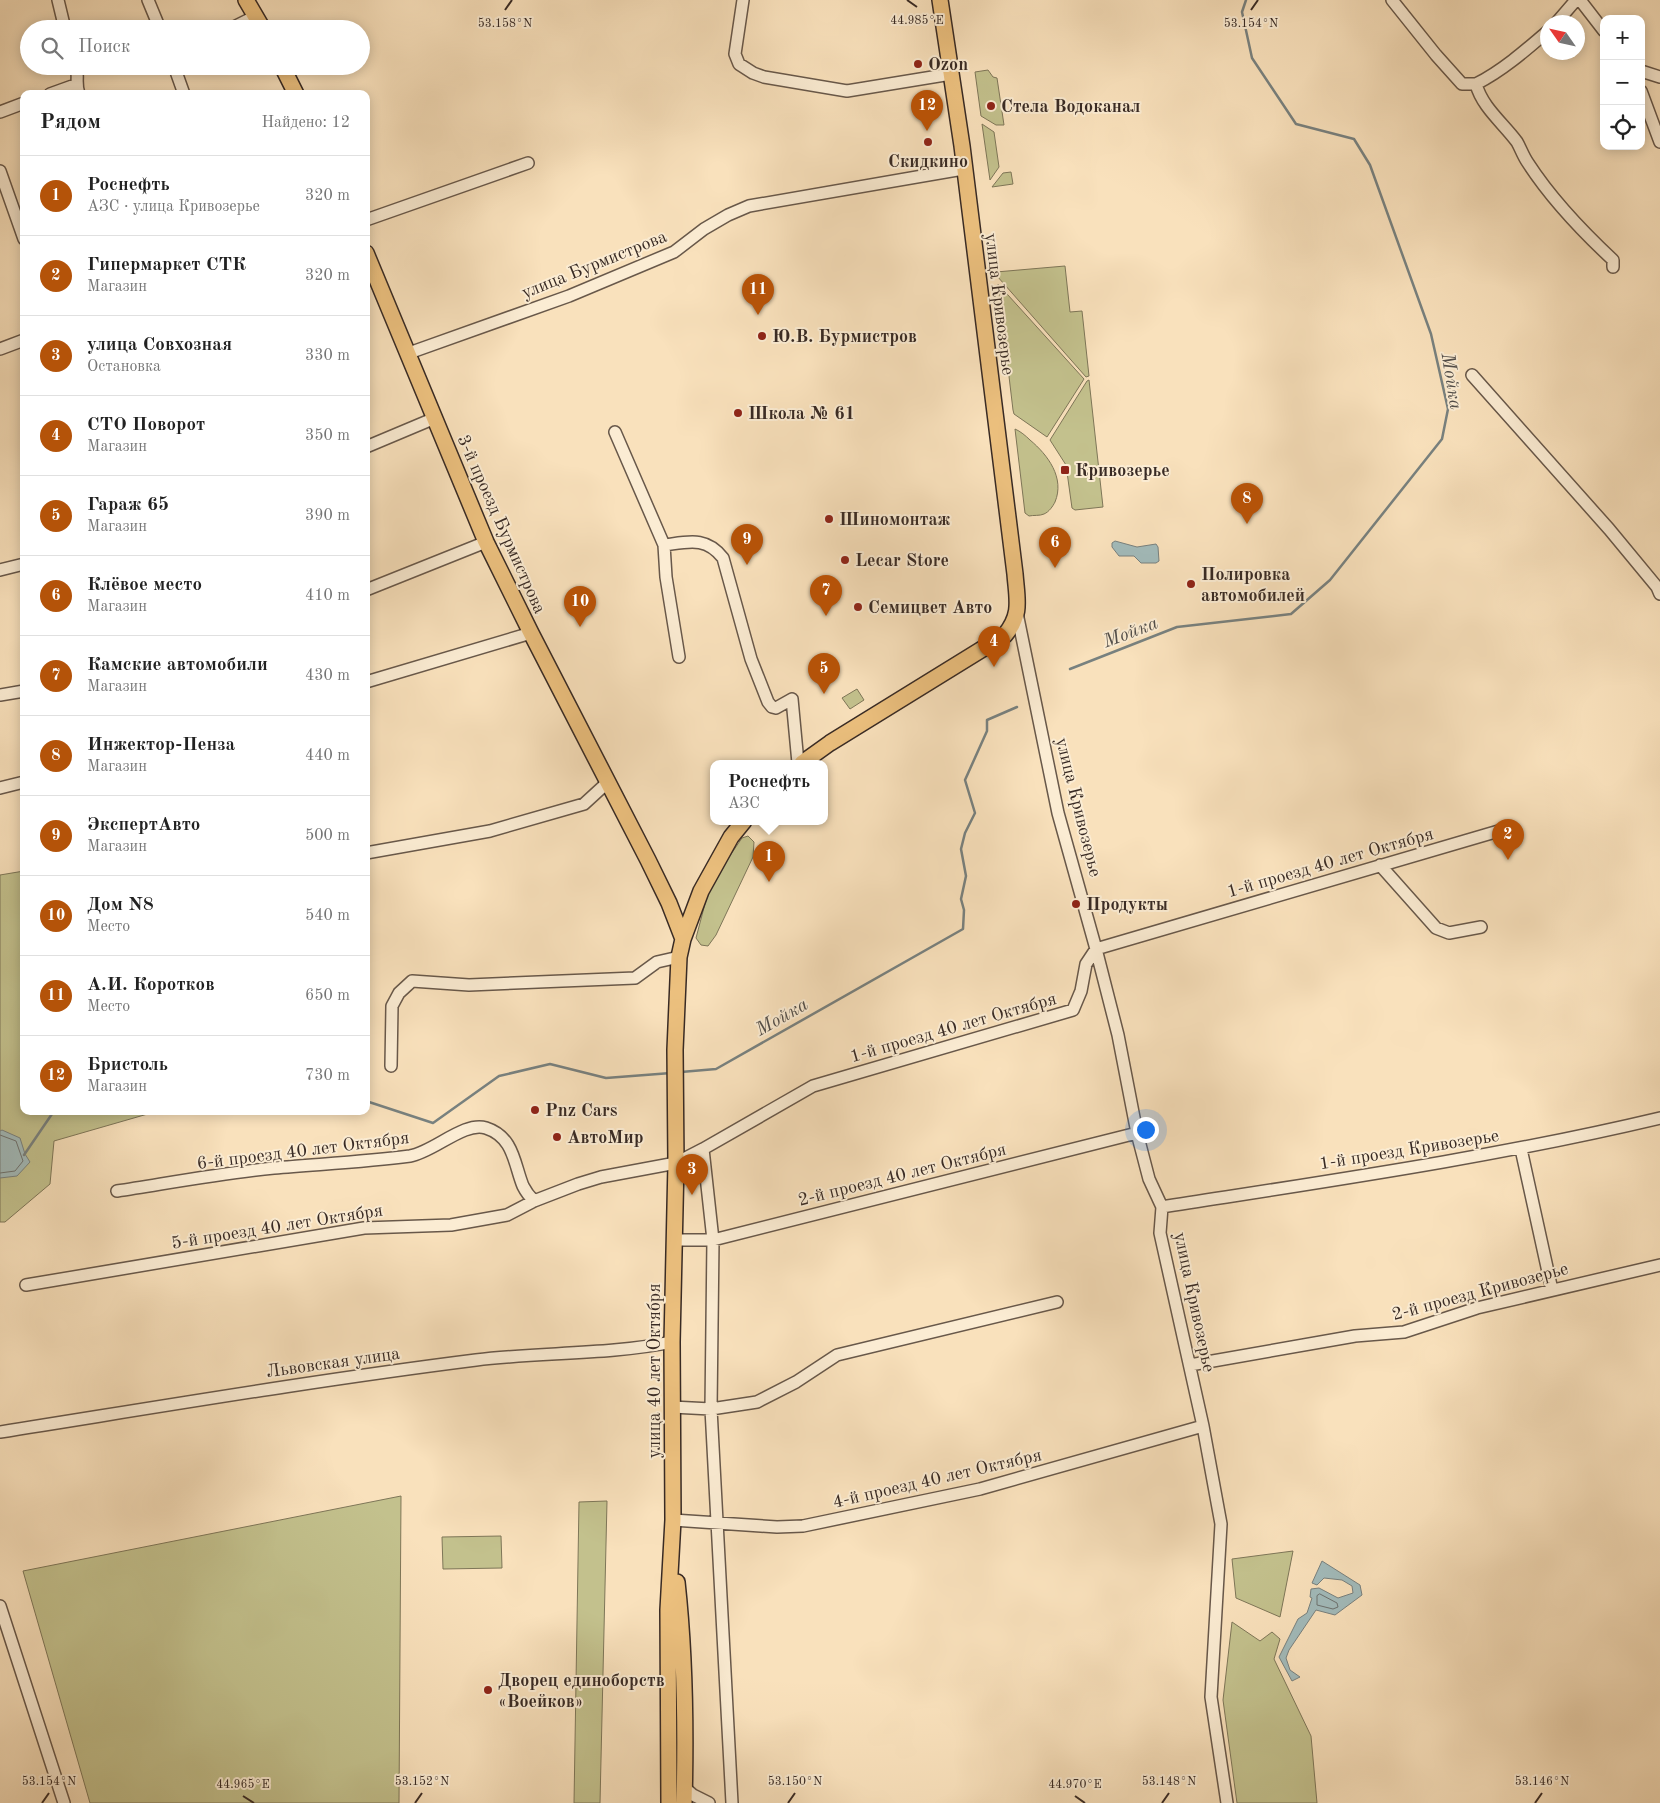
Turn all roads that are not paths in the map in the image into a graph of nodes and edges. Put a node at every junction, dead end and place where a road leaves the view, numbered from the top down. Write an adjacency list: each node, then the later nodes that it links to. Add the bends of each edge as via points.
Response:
1 (58, 0): 10 (street)
2 (148, 0): 11 (street)
3 (246, 0): 12 (main road)
4 (743, 0): 16 (street, via 736,60 744,68 764,77 847,91)
5 (940, 0): 16 (main road, улица Кривозерье)
6 (1392, 0): 21 (street, via 1462,84)
7 (1576, 0): 9 (street)
8 (1580, 0): 13 (street)
9 (1563, 15)
10 (63, 20)
11 (156, 20)
12 (259, 20)
13 (1600, 26)
14 (1540, 37): 21 (street)
15 (1645, 71): 20 (street)
16 (951, 74): 30 (main road, улица Кривозерье)
17 (78, 75): 22 (street)
18 (177, 75): 23 (street)
19 (286, 75): 24 (main road)
20 (1660, 77)
21 (1476, 84): 35 (street, via 1479,94 1518,144 1540,180 1588,237 1613,260)
22 (77, 89)
23 (183, 90)
24 (294, 90)
25 (1645, 102): 28 (street)
26 (20, 104): 27 (street)
27 (0, 112)
28 (1660, 142)
29 (528, 163): 32 (street)
30 (963, 169): 38 (street, улица Бурмистрова, via 749,206 704,228 674,252 570,296); 49 (main road, улица Кривозерье, via 1009,524)
31 (0, 171): 33 (street)
32 (370, 219)
33 (20, 228)
34 (370, 262): 38 (main road, 3-й проезд Бурмистрова)
35 (1613, 267)
36 (20, 342): 37 (street)
37 (0, 349)
38 (409, 353): 40 (main road, 3-й проезд Бурмистрова)
39 (1472, 375): 48 (street)
40 (435, 418): 42 (street); 43 (main road, 3-й проезд Бурмистрова)
41 (616, 432): 44 (street)
42 (370, 445)
43 (486, 542): 47 (street); 50 (main road, 3-й проезд Бурмистрова)
44 (664, 545): 51 (street); 55 (street, via 701,542 714,548 723,558 751,659 768,702 776,708 792,699)
45 (20, 565): 46 (street)
46 (0, 570)
47 (370, 588)
48 (1659, 589)
49 (1017, 614): 56 (main road, via 1012,626 999,639); 66 (street, улица Кривозерье, via 1058,813)
50 (531, 633): 52 (street); 57 (main road, 3-й проезд Бурмистрова)
51 (679, 657)
52 (370, 681)
53 (20, 692): 54 (street)
54 (0, 695)
55 (800, 760)
56 (804, 760)
57 (608, 782): 62 (street, via 584,804 490,831); 65 (main road, 3-й проезд Бурмистрова, via 669,903)
58 (20, 783): 59 (street)
59 (0, 788)
60 (741, 825): 65 (main road, via 702,891)
61 (1502, 830): 63 (street, 1-й проезд 40 лет Октября)
62 (370, 852)
63 (1380, 865): 64 (street, via 1436,928 1449,933); 66 (street, 1-й проезд 40 лет Октября)
64 (1481, 927)
65 (683, 939): 67 (main road, улица 40 лет Октября)
66 (1096, 949): 70 (street, улица Кривозерье, via 1118,1035); 72 (street, 1-й проезд 40 лет Октября, via 1086,964 1081,991 1073,1010 814,1086)
67 (679, 957): 68 (street, via 657,962 635,978 469,985 412,981 392,1006); 73 (main road, улица 40 лет Октября, via 675,1050)
68 (391, 1066)
69 (1660, 1118): 71 (street, 1-й проезд Кривозерье)
70 (1137, 1133): 76 (street, улица Кривозерье, via 1149,1179); 78 (street, 2-й проезд 40 лет Октября)
71 (1521, 1148): 76 (street, 1-й проезд Кривозерье); 81 (street)
72 (702, 1149): 73 (street, 5-й проезд 40 лет Октября); 78 (street)
73 (676, 1163): 75 (street, 5-й проезд 40 лет Октября, via 602,1177); 77 (main road, улица 40 лет Октября)
74 (117, 1191): 75 (street, 6-й проезд 40 лет Октября, via 273,1168 410,1156 425,1152 471,1128 481,1127 495,1132 506,1143 515,1158 522,1184)
75 (534, 1201): 80 (street, 5-й проезд 40 лет Октября, via 507,1215 458,1224 364,1228)
76 (1162, 1207): 84 (street, улица Кривозерье, via 1160,1232)
77 (674, 1240): 78 (street, 2-й проезд 40 лет Октября); 83 (main road, улица 40 лет Октября)
78 (713, 1240): 86 (street)
79 (1660, 1265): 81 (street, 2-й проезд Кривозерье)
80 (26, 1285)
81 (1552, 1290): 84 (street, 2-й проезд Кривозерье, via 1477,1308 1404,1332 1355,1336)
82 (1056, 1302): 86 (street, via 837,1355 796,1382 757,1402)
83 (672, 1342): 85 (main road, улица 40 лет Октября); 88 (street, Львовская улица, via 637,1348 478,1360)
84 (1190, 1366): 87 (street, улица Кривозерье)
85 (672, 1407): 86 (street); 89 (main road, улица 40 лет Октября)
86 (711, 1409): 90 (street)
87 (1203, 1426): 90 (street, 4-й проезд 40 лет Октября, via 980,1490 802,1526); 99 (street, улица Кривозерье, via 1221,1524 1211,1697)
88 (0, 1432)
89 (673, 1520): 90 (street, 4-й проезд 40 лет Октября); 91 (main road, улица 40 лет Октября)
90 (717, 1523): 98 (street)
91 (672, 1546): 93 (main road, via 680,1610 686,1740); 95 (main road, улица 40 лет Октября, via 668,1610)
92 (0, 1606): 94 (street)
93 (684, 1787): 96 (main road); 97 (street)
94 (64, 1803)
95 (669, 1803)
96 (684, 1803)
97 (709, 1803)
98 (732, 1803)
99 (1227, 1803)

